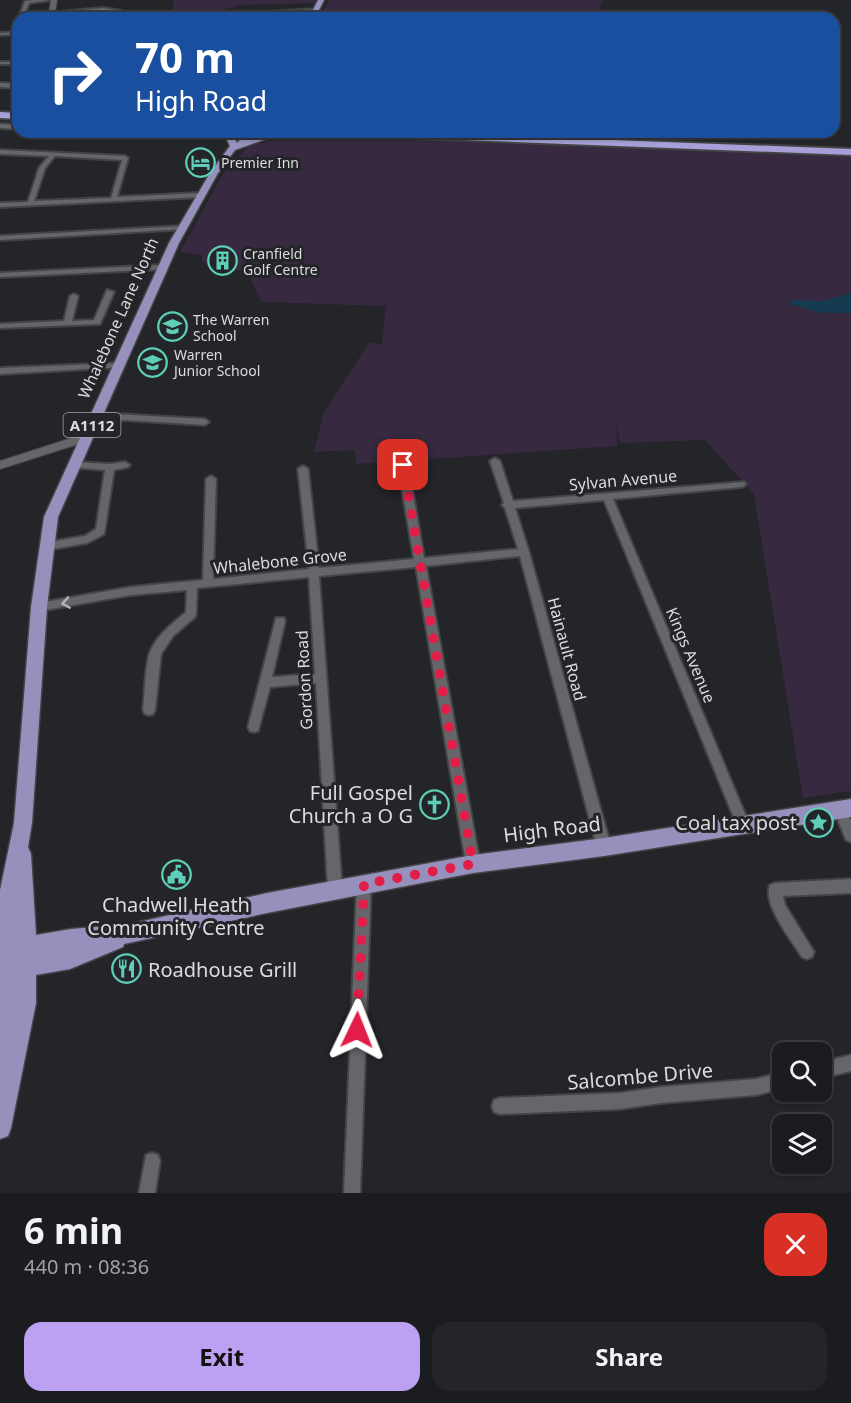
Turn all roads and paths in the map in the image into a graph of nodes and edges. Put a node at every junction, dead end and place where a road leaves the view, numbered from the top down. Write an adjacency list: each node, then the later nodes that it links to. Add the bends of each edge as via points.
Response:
1 (48, 0): 6 (street, via 27,2)
2 (96, 0): 4 (street)
3 (321, 0): 5 (main road)
4 (96, 9): 7 (street); 8 (street)
5 (317, 10): 9 (street)
6 (23, 12)
7 (74, 12)
8 (120, 12)
9 (278, 12)
10 (229, 138): 16 (main road)
11 (240, 138): 16 (main road, Whalebone Lane North / A1112)
12 (244, 138): 16 (main road, Whalebone Lane North / A1112)
13 (262, 138): 16 (main road)
14 (477, 138): 19 (highway)
15 (600, 138): 17 (highway)
16 (235, 146): 21 (main road, Whalebone Lane North / A1112)
17 (851, 148)
18 (0, 152): 20 (street)
19 (851, 153)
20 (53, 154): 22 (street, via 125,158); 23 (street, via 42,168)
21 (201, 195): 22 (street); 25 (main road, Whalebone Lane North / A1112)
22 (113, 200): 23 (street)
23 (30, 204): 24 (street)
24 (0, 205)
25 (183, 228): 26 (street); 27 (main road, Whalebone Lane North / A1112)
26 (0, 238)
27 (163, 267): 28 (street); 33 (main road, Whalebone Lane North / A1112)
28 (0, 275)
29 (110, 292): 31 (street, via 97,322)
30 (75, 296): 31 (street)
31 (67, 324): 32 (street)
32 (0, 326)
33 (120, 365): 34 (street); 35 (main road, Whalebone Lane North / A1112)
34 (0, 371)
35 (97, 416): 36 (street); 37 (main road, Whalebone Lane North / A1112)
36 (205, 422)
37 (87, 437): 39 (street); 40 (main road, Whalebone Lane North / A1112)
38 (495, 461): 48 (street, Hainault Road)
39 (0, 465)
40 (73, 465): 43 (street); 49 (main road, Whalebone Lane North / A1112, via 51,517)
41 (125, 465): 43 (street)
42 (403, 465): 51 (street)
43 (110, 467): 49 (street, via 101,531 87,539)
44 (303, 469): 52 (street, Gordon Road)
45 (211, 479): 53 (street)
46 (741, 484): 47 (street, Sylvan Avenue)
47 (607, 496): 48 (street, Sylvan Avenue); 62 (street, Kings Avenue)
48 (507, 505): 50 (street, Hainault Road)
49 (48, 546): 55 (main road, Whalebone Lane North / A1112)
50 (524, 552): 51 (street, Whalebone Grove); 64 (street, Hainault Road)
51 (421, 563): 52 (street, Whalebone Grove); 65 (street)
52 (315, 573): 53 (street, Whalebone Grove); 57 (street, Gordon Road)
53 (208, 584): 54 (street, Whalebone Grove)
54 (192, 585): 55 (street, Whalebone Grove, one-way to 55); 59 (street, via 189,618 163,640 155,654)
55 (39, 607): 70 (main road, Whalebone Lane North / A1112, via 21,832 6,909)
56 (280, 621): 58 (street)
57 (320, 678): 58 (street); 68 (street, Gordon Road)
58 (265, 682): 60 (street)
59 (149, 710)
60 (254, 727)
61 (846, 809): 62 (main road, High Road); 63 (street)
62 (744, 826): 64 (main road, High Road)
63 (851, 836)
64 (604, 847): 65 (main road, High Road)
65 (473, 864): 66 (main road, High Road)
66 (364, 884): 68 (main road, High Road); 78 (street)
67 (851, 886): 69 (street, via 775,890 779,908)
68 (335, 890): 70 (main road, High Road, via 130,934 70,959)
69 (807, 952)
70 (10, 959): 75 (main road, A1112, via 24,1013)
71 (851, 1063): 72 (street)
72 (832, 1068)
73 (772, 1083): 74 (street, Salcombe Drive, via 620,1101)
74 (500, 1106)
75 (0, 1128)
76 (152, 1161): 77 (street)
77 (147, 1193)
78 (352, 1193)

